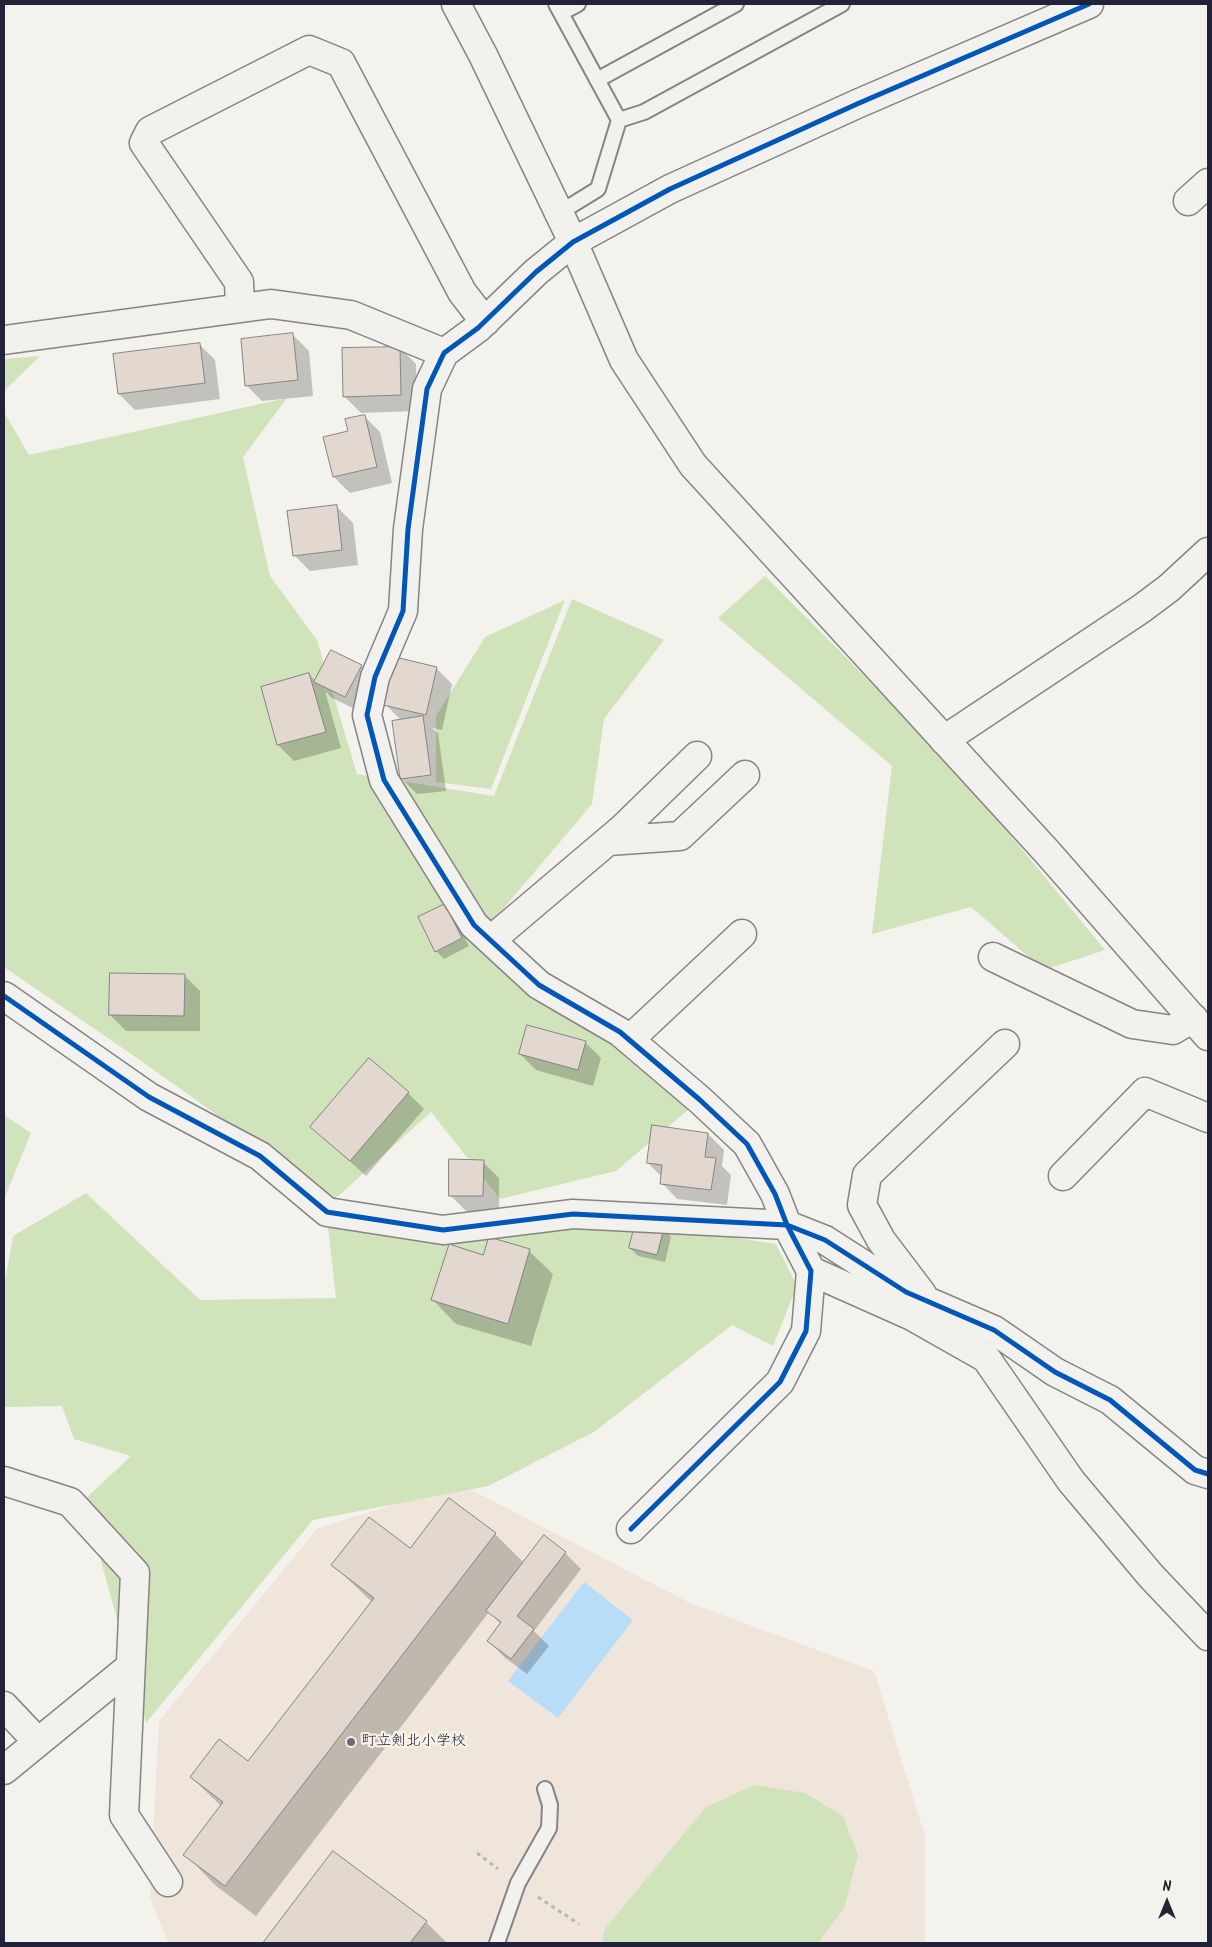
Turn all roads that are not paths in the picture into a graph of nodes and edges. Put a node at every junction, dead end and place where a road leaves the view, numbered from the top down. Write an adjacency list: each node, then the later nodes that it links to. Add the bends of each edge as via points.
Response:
1 (456, 4): 11 (street)
2 (578, 4): 6 (lane)
3 (736, 4): 7 (lane)
4 (842, 4): 8 (lane, via 644,112)
5 (1089, 4): 12 (street, via 857,104 670,190)
6 (558, 8): 7 (lane)
7 (597, 80): 8 (lane)
8 (619, 120): 11 (lane, via 598,190)
9 (1208, 183): 10 (street)
10 (1188, 201)
11 (559, 212): 12 (street)
12 (573, 242): 14 (street, via 536,272); 18 (street, via 624,360 693,465)
13 (240, 308): 14 (street, via 239,282 144,143 150,131 309,50 341,63 462,292); 15 (street); 16 (street, via 271,304 351,315)
14 (485, 322): 16 (street)
15 (4, 340)
16 (444, 353): 23 (street, via 427,389 408,529 403,611 376,677 367,715 384,780 474,925)
17 (1208, 552): 18 (street, via 1141,609)
18 (944, 740): 26 (street)
19 (697, 756): 21 (street)
20 (745, 776): 21 (street, via 680,836)
21 (608, 841): 23 (street)
22 (742, 934): 27 (street)
23 (490, 940): 27 (street, via 539,985)
24 (993, 957): 26 (street, via 1132,1024 1173,1030)
25 (4, 996): 31 (street, via 149,1097 260,1156 327,1212 443,1230 573,1214)
26 (1200, 1027)
27 (629, 1040): 31 (street, via 747,1144 775,1194)
28 (1005, 1044): 33 (street, via 866,1175 862,1206 881,1240)
29 (1208, 1118): 30 (street, via 1145,1092)
30 (1063, 1176)
31 (787, 1225): 32 (street); 33 (street, via 825,1240 906,1292)
32 (811, 1271): 36 (street, via 806,1331 780,1382); 37 (street, via 912,1316 986,1358 1071,1481 1151,1576)
33 (928, 1301): 34 (street, via 994,1330 1054,1372 1110,1400 1195,1470)
34 (1208, 1474)
35 (4, 1481): 38 (street, via 70,1502 135,1573)
36 (631, 1530)
37 (1208, 1636)
38 (130, 1667): 40 (street); 43 (street, via 124,1814)
39 (4, 1706): 40 (street)
40 (38, 1742): 41 (street)
41 (4, 1770)
42 (545, 1789): 44 (lane, via 550,1805 549,1828 518,1883)
43 (168, 1882)
44 (497, 1943)

